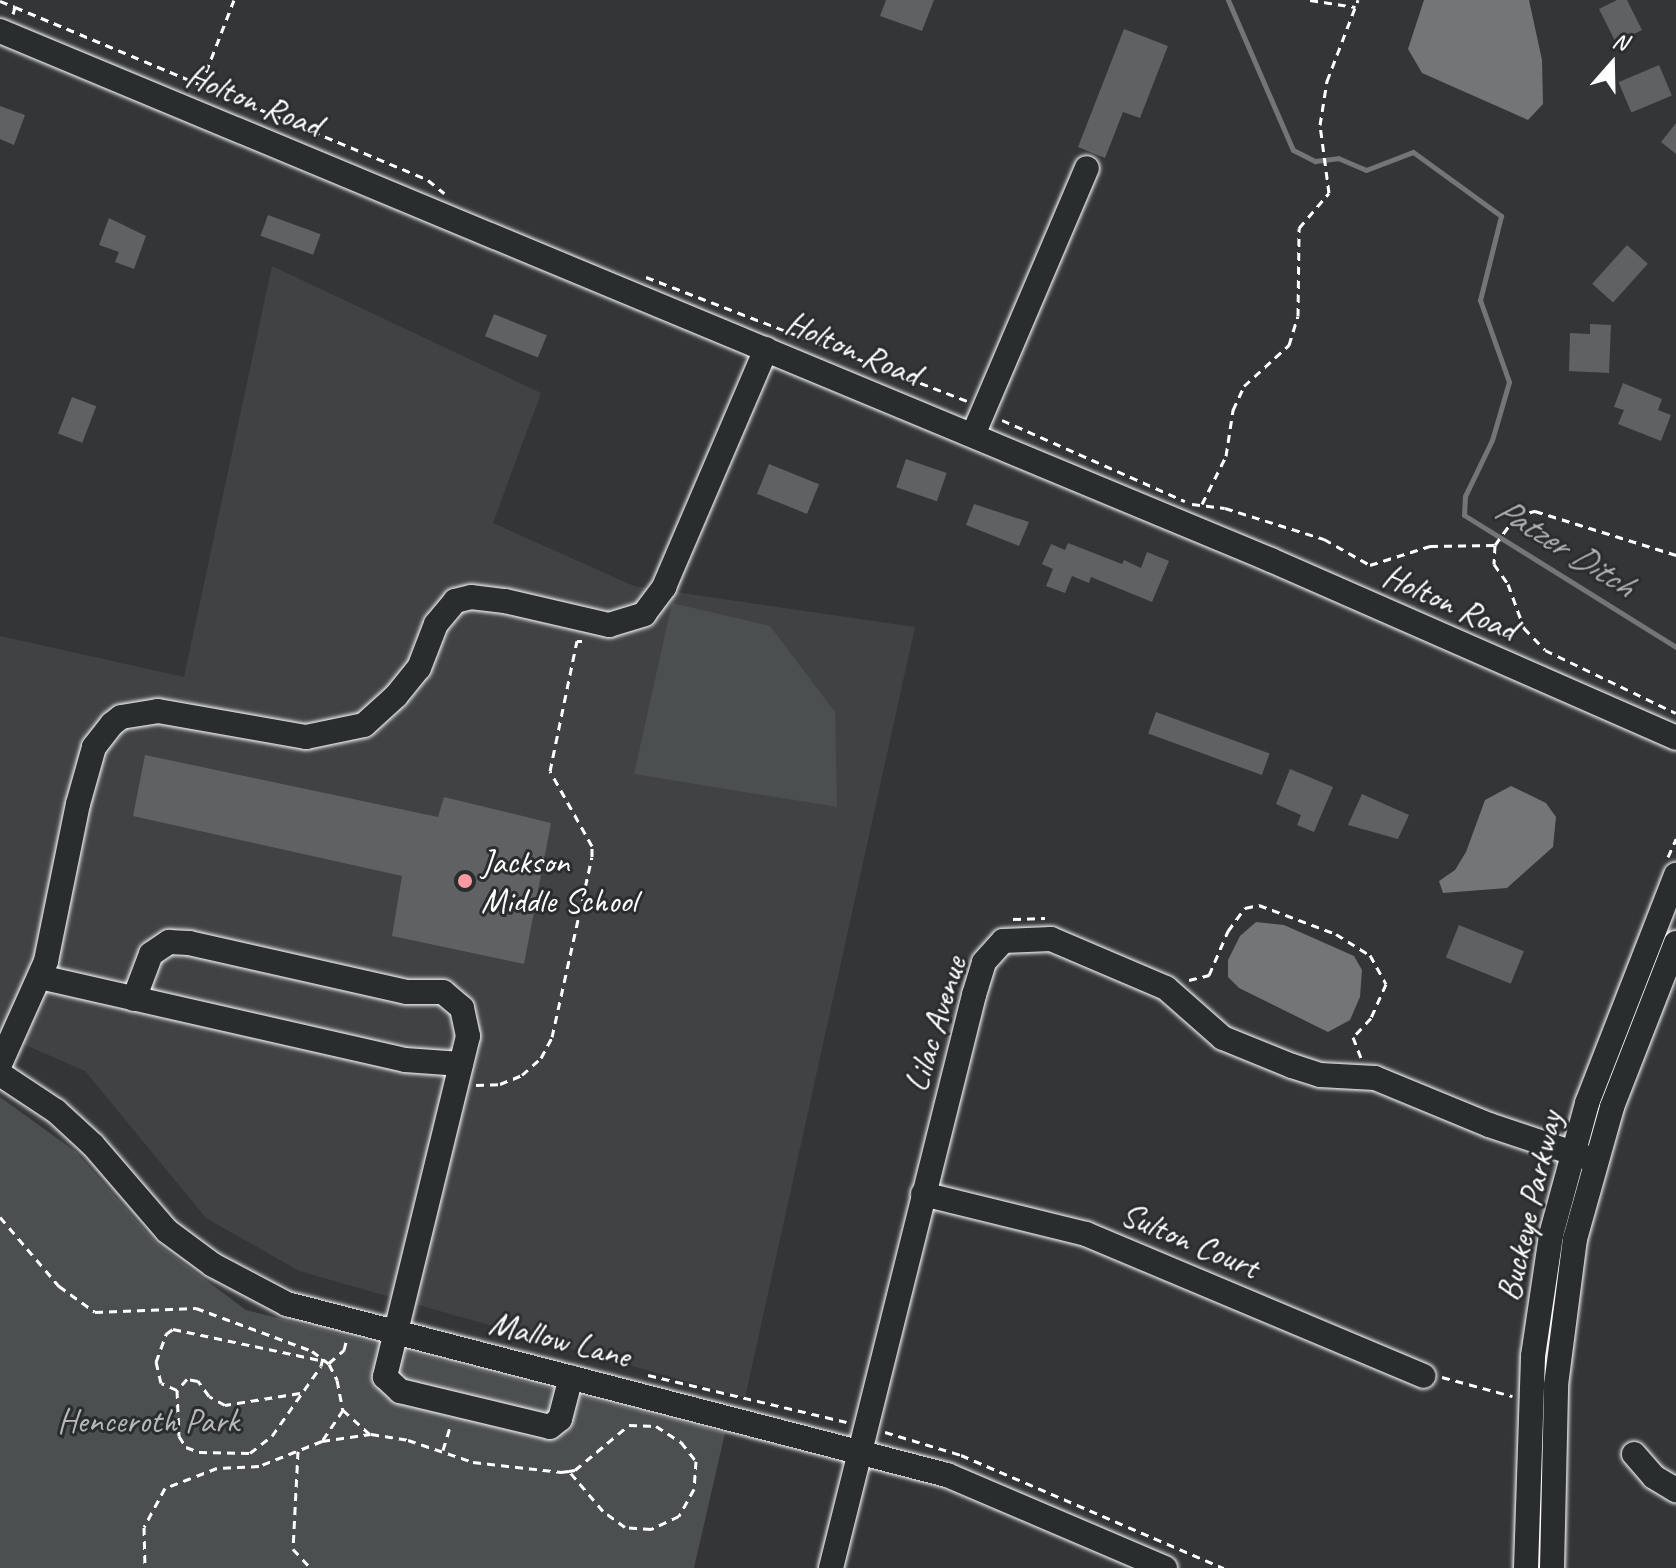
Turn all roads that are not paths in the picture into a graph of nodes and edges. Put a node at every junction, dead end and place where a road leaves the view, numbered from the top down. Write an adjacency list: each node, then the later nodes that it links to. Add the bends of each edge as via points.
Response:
1 (3, 33): 3 (street, Holton Road)
2 (1087, 168): 4 (street)
3 (766, 349): 4 (street, Holton Road); 8 (street, via 664,587 644,614 609,625 505,601 455,601 436,624 419,668 396,696 364,725 306,737 158,711 121,717 112,724 94,747)
4 (973, 435): 5 (street, Holton Road)
5 (1676, 738)
6 (1676, 875): 13 (street, Buckeye Parkway)
7 (1676, 943): 14 (street, Buckeye Parkway)
8 (40, 977): 9 (street); 10 (street)
9 (134, 999): 11 (street); 11 (street, via 151,954 169,942 407,992 443,992 462,1008 468,1036)
10 (0, 1064)
11 (458, 1073): 16 (street)
12 (0, 1074): 16 (street, Mallow Lane, via 56,1111 93,1145 167,1231 213,1265 287,1304)
13 (1570, 1154): 14 (street, Lilac Avenue); 15 (street, Lilac Avenue, via 1375,1078 1320,1075 1292,1066 1223,1038 1180,998 1152,981 1051,939 1018,937 1003,941 984,962); 24 (street, Buckeye Parkway, via 1536,1322)
14 (1594, 1160): 25 (street, Buckeye Parkway, via 1560,1340)
15 (923, 1194): 17 (street, Sulton Court, via 1086,1234); 19 (street, Lilac Avenue)
16 (395, 1334): 18 (street, Mallow Lane); 18 (street, via 385,1377 400,1391 457,1405 550,1427 560,1419)
17 (1423, 1376)
18 (571, 1377): 19 (street, Mallow Lane)
19 (856, 1427): 22 (street, Lilac Avenue); 23 (street, Mallow Lane, via 947,1475)
20 (1634, 1454): 21 (street, via 1654,1477)
21 (1676, 1490)
22 (831, 1568)
23 (1165, 1568)
24 (1526, 1568)
25 (1552, 1568)

